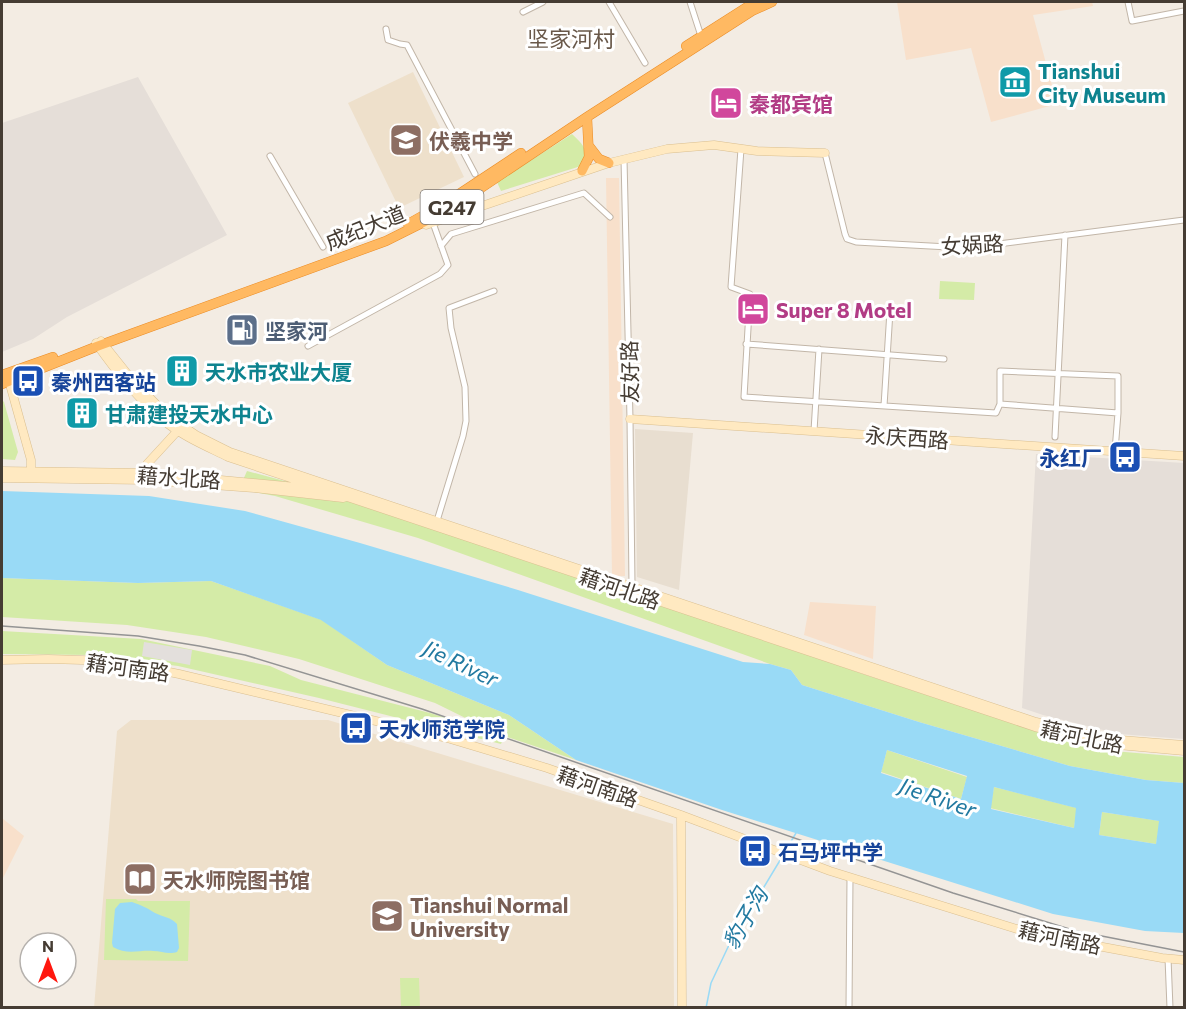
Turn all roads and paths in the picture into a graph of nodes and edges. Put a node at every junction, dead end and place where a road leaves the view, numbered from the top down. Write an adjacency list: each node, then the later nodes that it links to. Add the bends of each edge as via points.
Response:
1 (543, 2): 8 (street)
2 (609, 2): 11 (street)
3 (690, 2): 10 (street)
4 (755, 2): 10 (highway, 成纪大道 / G247)
5 (772, 2): 12 (highway, 成纪大道 / G247)
6 (1128, 2): 7 (street, via 1132,21)
7 (1185, 11)
8 (523, 12)
9 (386, 28): 20 (street, via 388,40 407,45)
10 (701, 36): 26 (highway, 成纪大道 / G247, via 455,196)
11 (645, 63)
12 (587, 117): 13 (highway); 24 (highway, 成纪大道 / G247, via 454,206)
13 (589, 146): 18 (highway, via 599,159); 19 (highway)
14 (741, 149): 15 (main road); 17 (main road, via 706,145); 32 (street, via 731,287 750,294)
15 (825, 153): 25 (street, 女娲路, via 847,239 967,248)
16 (270, 156): 28 (street)
17 (624, 159): 18 (main road); 44 (street, 友好路)
18 (609, 163): 19 (main road)
19 (582, 171): 23 (main road)
20 (475, 174)
21 (610, 217): 27 (street, via 584,193 451,234)
22 (1185, 220): 25 (street, 女娲路)
23 (433, 222): 24 (main road); 27 (street)
24 (403, 233): 26 (main road); 31 (highway, 成纪大道 / G247)
25 (1065, 235): 37 (street)
26 (384, 237): 31 (highway, 成纪大道 / G247)
27 (441, 246): 33 (street, via 448,264 440,274)
28 (323, 247)
29 (494, 291): 56 (street, via 449,308 465,387 466,421)
30 (890, 311): 35 (street)
31 (100, 343): 38 (highway, 成纪大道 / G247); 45 (main road, 藉河北路, via 128,384 164,421)
32 (746, 344): 34 (street); 39 (street, via 744,397)
33 (308, 346)
34 (819, 349): 35 (street); 39 (street)
35 (887, 355): 36 (street); 41 (street)
36 (944, 359)
37 (1059, 373): 40 (street, via 1000,371); 42 (street); 43 (street, via 1118,376)
38 (4, 380): 51 (main road, via 31,460)
39 (816, 402): 41 (street); 46 (street)
40 (1000, 404): 41 (street, via 996,413); 42 (street)
41 (884, 406)
42 (1056, 408): 43 (street); 47 (street)
43 (1118, 413): 48 (street)
44 (630, 419): 46 (main road, 永庆西路); 57 (street, 友好路)
45 (180, 428): 52 (main road, via 147,464); 54 (main road, 藉河北路, via 193,440 228,457); 55 (main road, 藉河北路, via 230,452)
46 (814, 431): 48 (main road, 永庆西路)
47 (1055, 437)
48 (1115, 451): 49 (main road, 永庆西路)
49 (1185, 456)
50 (2, 471): 51 (main road, 藉水北路)
51 (31, 475): 52 (main road, 藉水北路); 53 (main road, 藉水北路)
52 (145, 476): 54 (main road, 藉水北路); 55 (main road, 藉水北路)
53 (2, 478)
54 (327, 490): 55 (main road, 藉河北路)
55 (357, 497): 56 (main road, 藉河北路)
56 (436, 523): 57 (main road, 藉河北路); 60 (main road, 藉河北路, via 1035,727 1107,744)
57 (632, 585): 59 (main road, 藉河北路, via 1036,722 1108,739)
58 (2, 660): 61 (main road, 藉河南路, via 115,661 179,674 447,738)
59 (1185, 745)
60 (1185, 751)
61 (681, 815): 62 (main road, 藉河南路); 65 (main road)
62 (850, 877): 63 (main road, 藉河南路, via 1033,934); 66 (street)
63 (1168, 958): 64 (main road, 藉河南路); 67 (street)
64 (1185, 960)
65 (682, 1008)
66 (849, 1008)
67 (1170, 1008)

